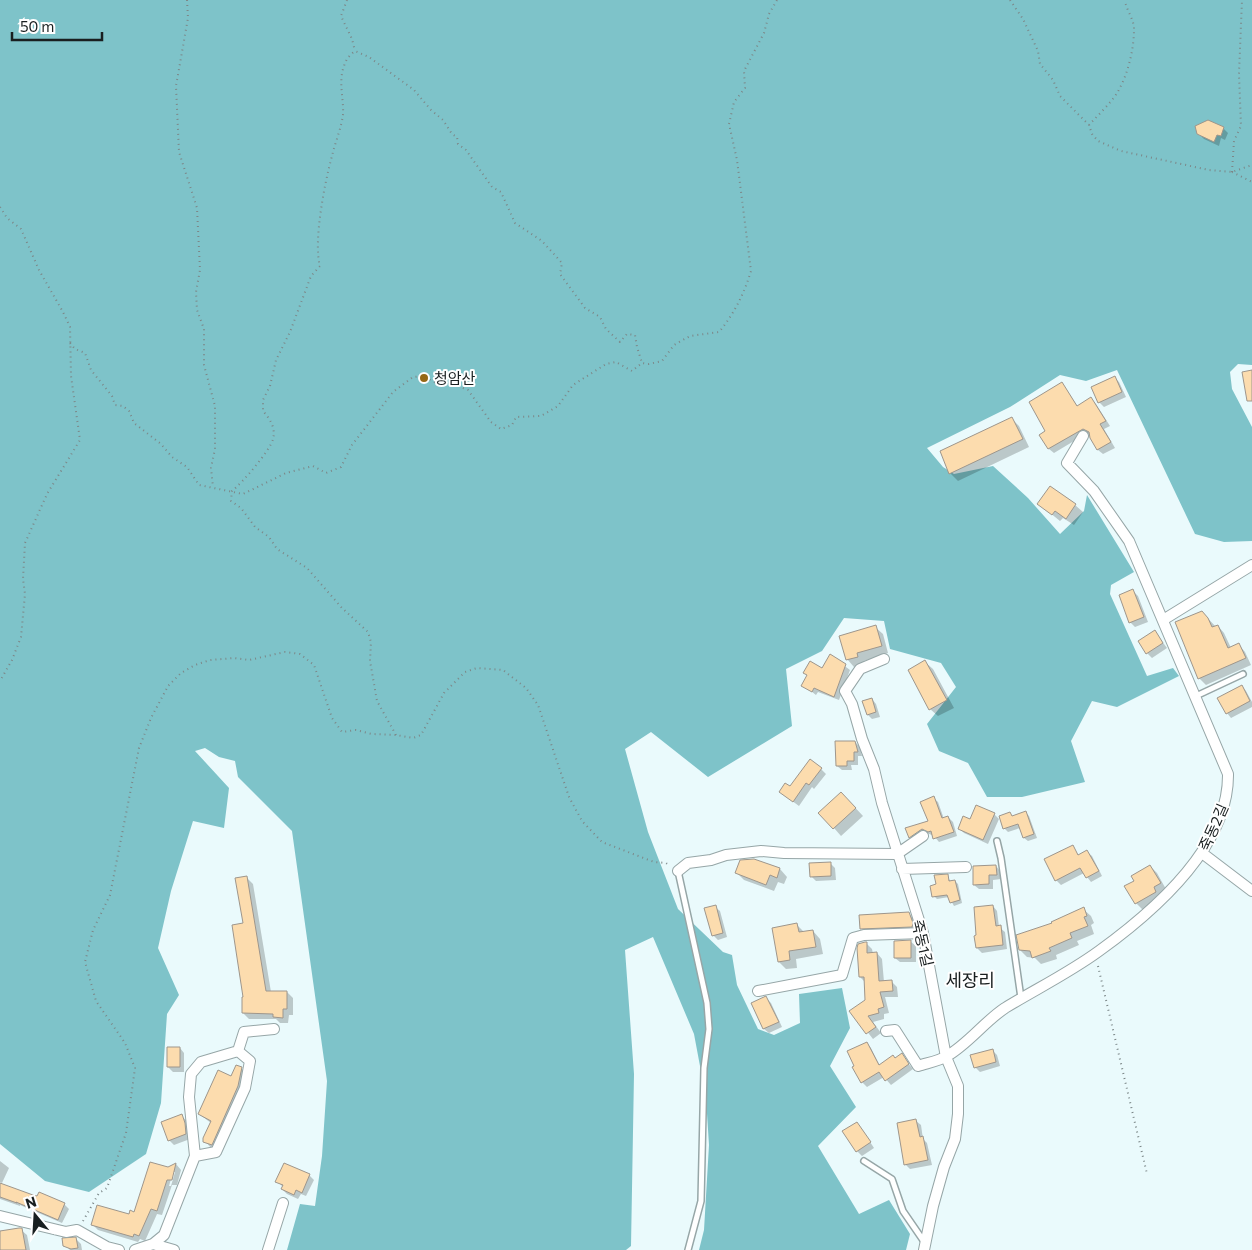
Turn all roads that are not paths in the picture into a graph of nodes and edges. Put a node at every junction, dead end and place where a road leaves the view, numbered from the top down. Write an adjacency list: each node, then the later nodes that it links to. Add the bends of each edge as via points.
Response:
1 (1083, 436): 3 (street, 죽동2길, via 1067,463 1094,491 1129,541)
2 (1252, 565): 3 (street)
3 (1163, 620): 6 (street, 죽동2길)
4 (884, 660): 10 (street, 죽동1길, via 860,668 845,691 874,769)
5 (1243, 674): 6 (lane)
6 (1195, 696): 9 (street, 죽동2길, via 1228,774 1228,791)
7 (922, 836): 10 (street)
8 (997, 841): 17 (lane)
9 (1202, 853): 14 (street); 17 (street, 죽동2길, via 1173,889 1139,919 1095,954)
10 (897, 854): 12 (street, 죽동1길); 13 (street, via 761,851 688,863)
11 (966, 867): 12 (street)
12 (902, 869): 15 (street, 죽동1길)
13 (678, 871): 33 (lane, via 708,1003 709,1028 704,1068 702,1201)
14 (1252, 891)
15 (922, 933): 16 (street, via 853,938 842,975); 21 (street, 죽동1길)
16 (758, 991)
17 (1021, 999): 21 (street, 죽동2길)
18 (274, 1029): 20 (street, via 244,1032)
19 (886, 1031): 21 (street, 죽동2길, via 895,1030 918,1066)
20 (238, 1051): 22 (street, via 250,1061 245,1088 216,1152); 22 (street, via 201,1062 190,1074 189,1097)
21 (946, 1057): 27 (street, 죽동1길, via 958,1086 958,1114 955,1138)
22 (196, 1156): 26 (street, via 164,1235)
23 (864, 1162): 27 (lane, via 892,1179 903,1211)
24 (283, 1203): 32 (street)
25 (0, 1216): 28 (street, via 66,1232 77,1230)
26 (154, 1244): 30 (street); 31 (street)
27 (924, 1247)
28 (107, 1248): 29 (street)
29 (119, 1250)
30 (135, 1250)
31 (174, 1250)
32 (268, 1250)
33 (688, 1250)

